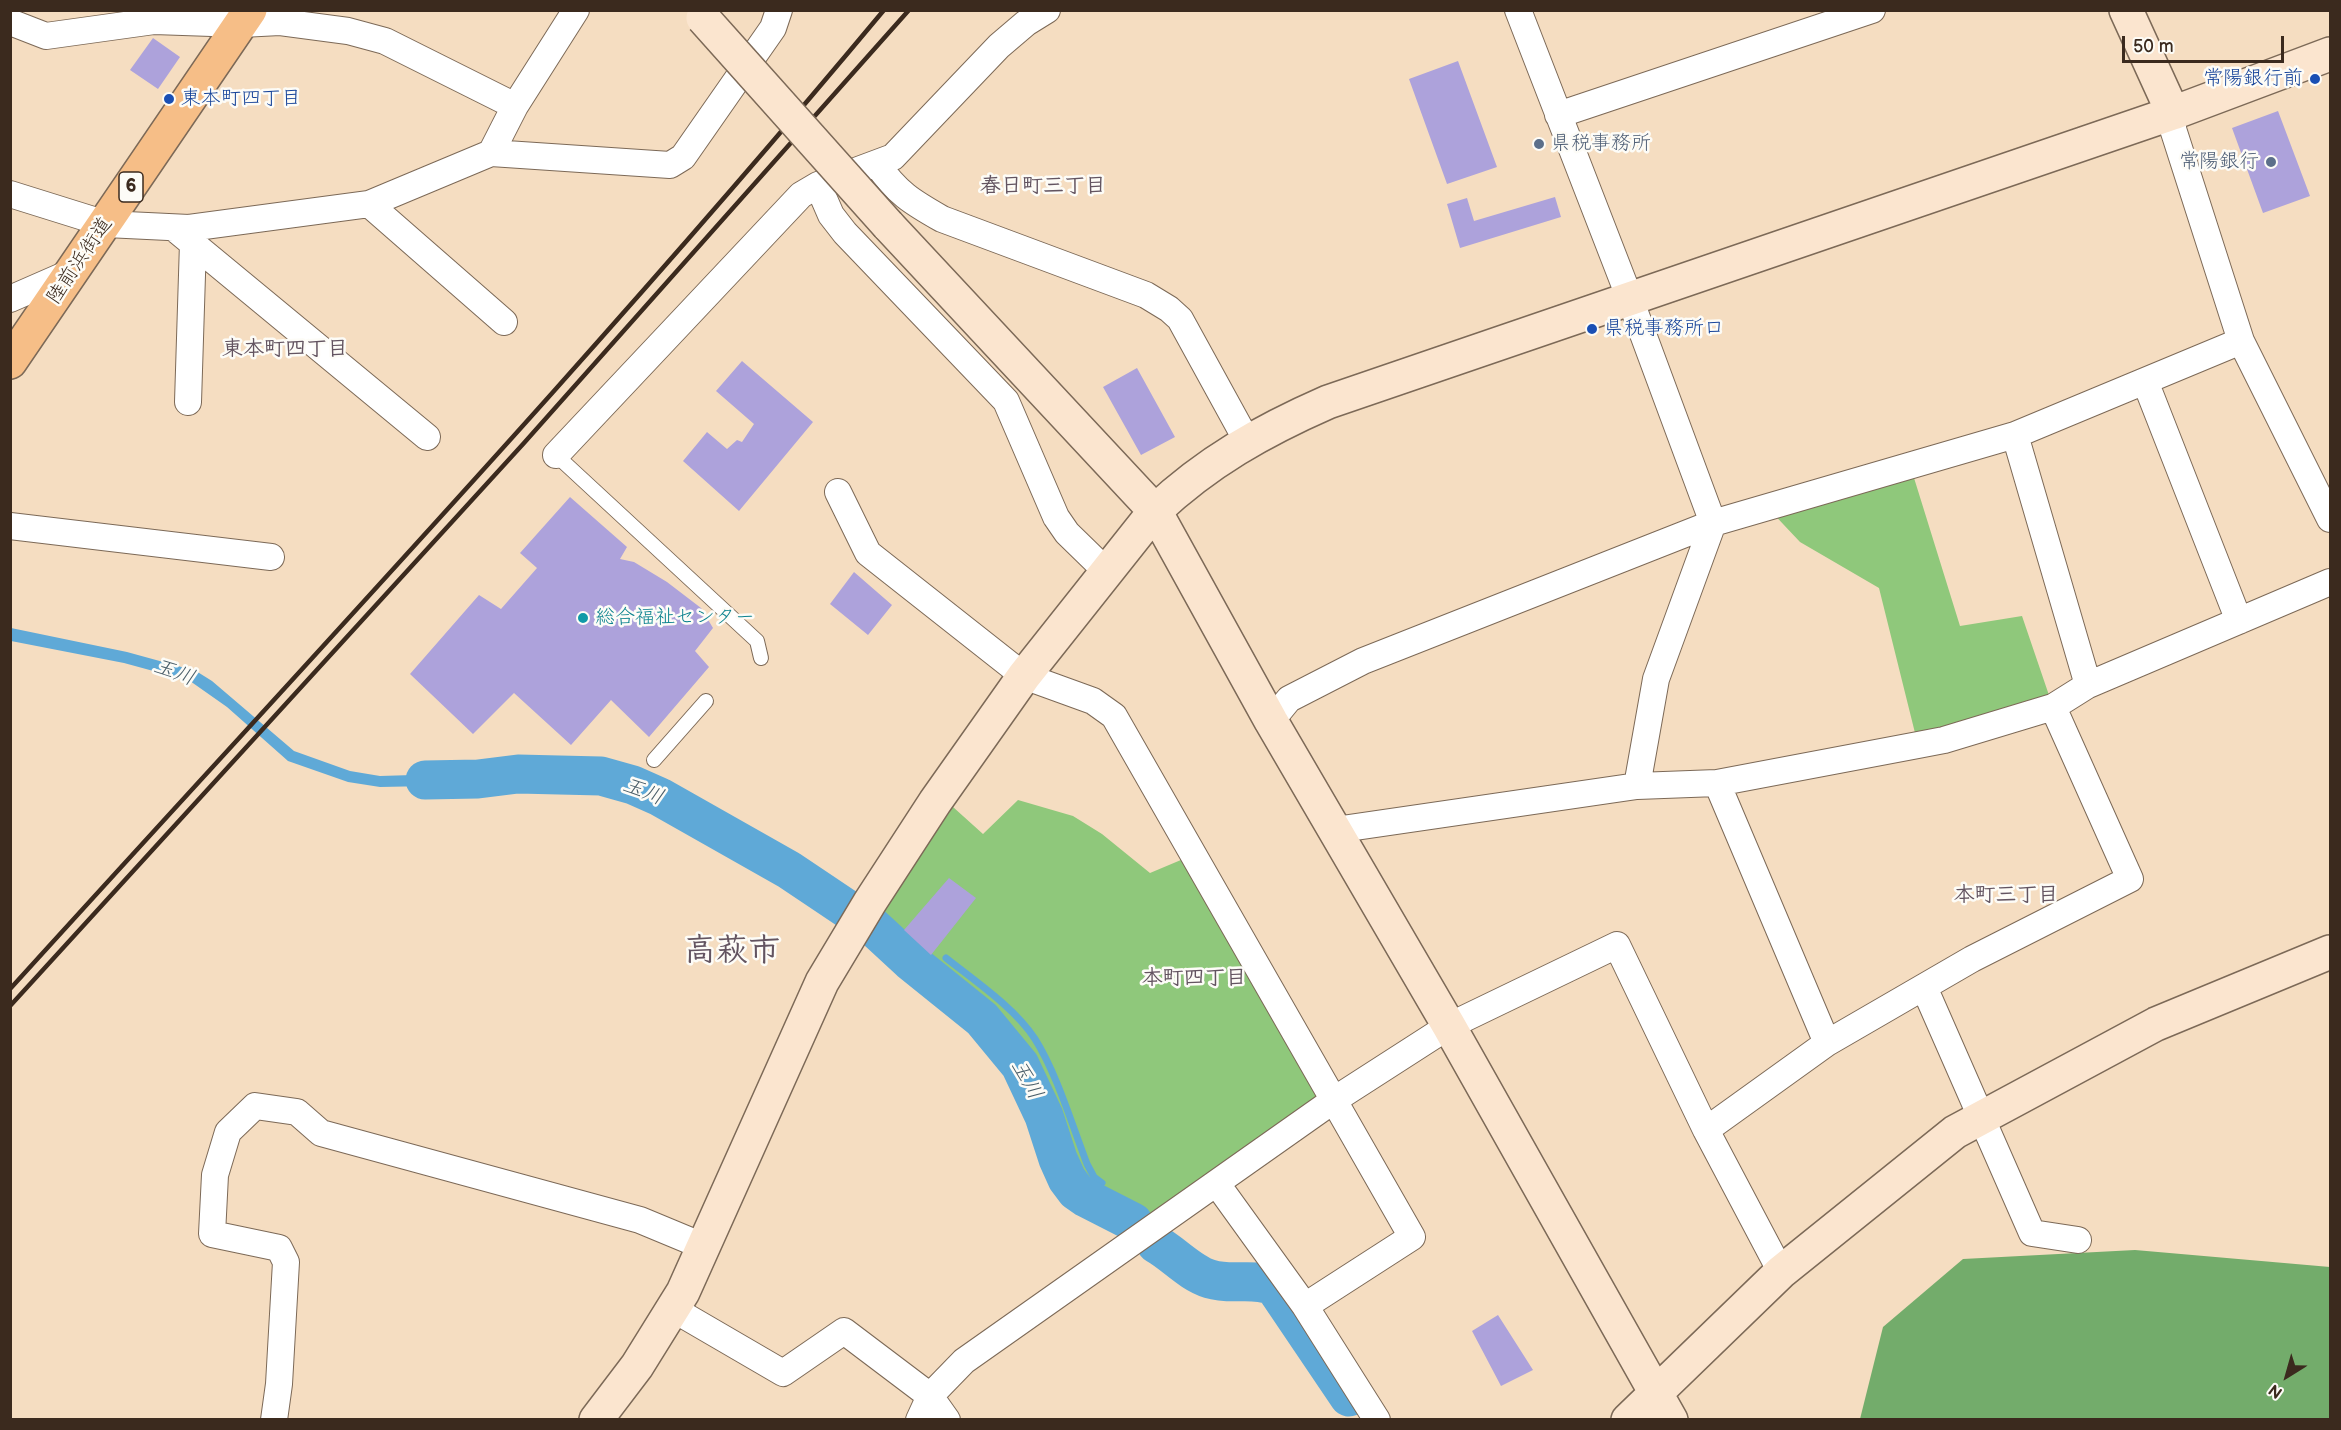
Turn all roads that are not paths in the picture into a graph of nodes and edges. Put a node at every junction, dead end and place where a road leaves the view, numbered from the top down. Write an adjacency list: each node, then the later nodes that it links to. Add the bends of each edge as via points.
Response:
1 (576, 10): 12 (street)
2 (778, 10): 15 (street, via 773,28 683,157 670,165)
3 (1047, 10): 16 (street, via 999,46 893,158)
4 (1518, 10): 14 (street)
5 (1872, 10): 14 (street)
6 (2126, 10): 13 (street)
7 (700, 14): 35 (street, bridge, via 888,225)
8 (245, 17): 9 (street); 12 (street, via 385,40); 20 (highway, 陸前浜街道 / 6)
9 (121, 19): 10 (street, via 46,36)
10 (10, 22)
11 (2331, 54): 13 (street)
12 (514, 106): 15 (street)
13 (2173, 113): 24 (street); 26 (street, via 2173,129)
14 (1558, 115): 24 (street)
15 (491, 153): 19 (street)
16 (877, 164): 17 (street); 32 (street, via 892,186 942,219 1146,295 1169,309 1180,319)
17 (818, 185): 33 (street, via 801,195); 40 (street, via 831,215 845,233 1006,401 1056,517)
18 (10, 194): 20 (street)
19 (369, 204): 21 (street, via 189,228); 25 (street)
20 (106, 224): 21 (street); 22 (highway, 陸前浜街道 / 6)
21 (184, 235): 29 (street); 31 (street)
22 (75, 270): 23 (street); 27 (highway, 陸前浜街道 / 6)
23 (10, 299)
24 (1630, 299): 32 (street, via 1328,402); 37 (street)
25 (504, 322)
26 (2241, 341): 28 (street); 36 (street)
27 (10, 362)
28 (2145, 381): 30 (street); 42 (street)
29 (188, 402)
30 (2015, 435): 37 (street); 45 (street)
31 (427, 436)
32 (1247, 441): 35 (street, via 1202,471)
33 (556, 455): 43 (lane, via 757,641)
34 (838, 492): 44 (street, via 868,553)
35 (1155, 511): 40 (street); 48 (street)
36 (2331, 519)
37 (1713, 523): 48 (street, via 1363,661 1289,699); 51 (street, via 1656,679)
38 (10, 526): 39 (street)
39 (271, 557)
40 (1106, 571): 44 (street)
41 (2331, 582): 42 (street)
42 (2240, 621): 45 (street)
43 (761, 658)
44 (1024, 676): 57 (street, via 1093,701 1114,716); 62 (street, via 935,802 822,982)
45 (2088, 685): 47 (street)
46 (706, 701): 49 (lane)
47 (2053, 707): 50 (street, via 1944,740); 54 (street, via 2130,879)
48 (1271, 721): 52 (street)
49 (654, 760)
50 (1717, 783): 51 (street); 56 (street)
51 (1638, 786): 52 (street)
52 (1335, 830): 55 (street)
53 (2331, 952): 58 (street, via 2156,1024)
54 (1924, 987): 56 (street); 58 (street)
55 (1449, 1026): 57 (street); 59 (street, via 1617,945); 67 (street)
56 (1827, 1043): 59 (street)
57 (1334, 1100): 60 (street); 64 (street, via 1412,1237)
58 (1981, 1118): 61 (street, via 2032,1233); 63 (street, via 1955,1132)
59 (1706, 1130): 63 (street)
60 (1217, 1184): 64 (street); 66 (street, via 964,1361)
61 (2078, 1240)
62 (705, 1247): 65 (street); 68 (street, via 640,1220 321,1132 297,1112 255,1106 228,1132 215,1175 212,1234 279,1248 286,1262)
63 (1781, 1272): 67 (street)
64 (1305, 1306): 72 (street)
65 (674, 1309): 66 (street, via 783,1373 844,1331); 69 (street)
66 (930, 1396): 70 (street); 71 (street)
67 (1663, 1407): 73 (street)
68 (274, 1419)
69 (596, 1419)
70 (919, 1419)
71 (947, 1419)
72 (1377, 1419)
73 (1629, 1419)

